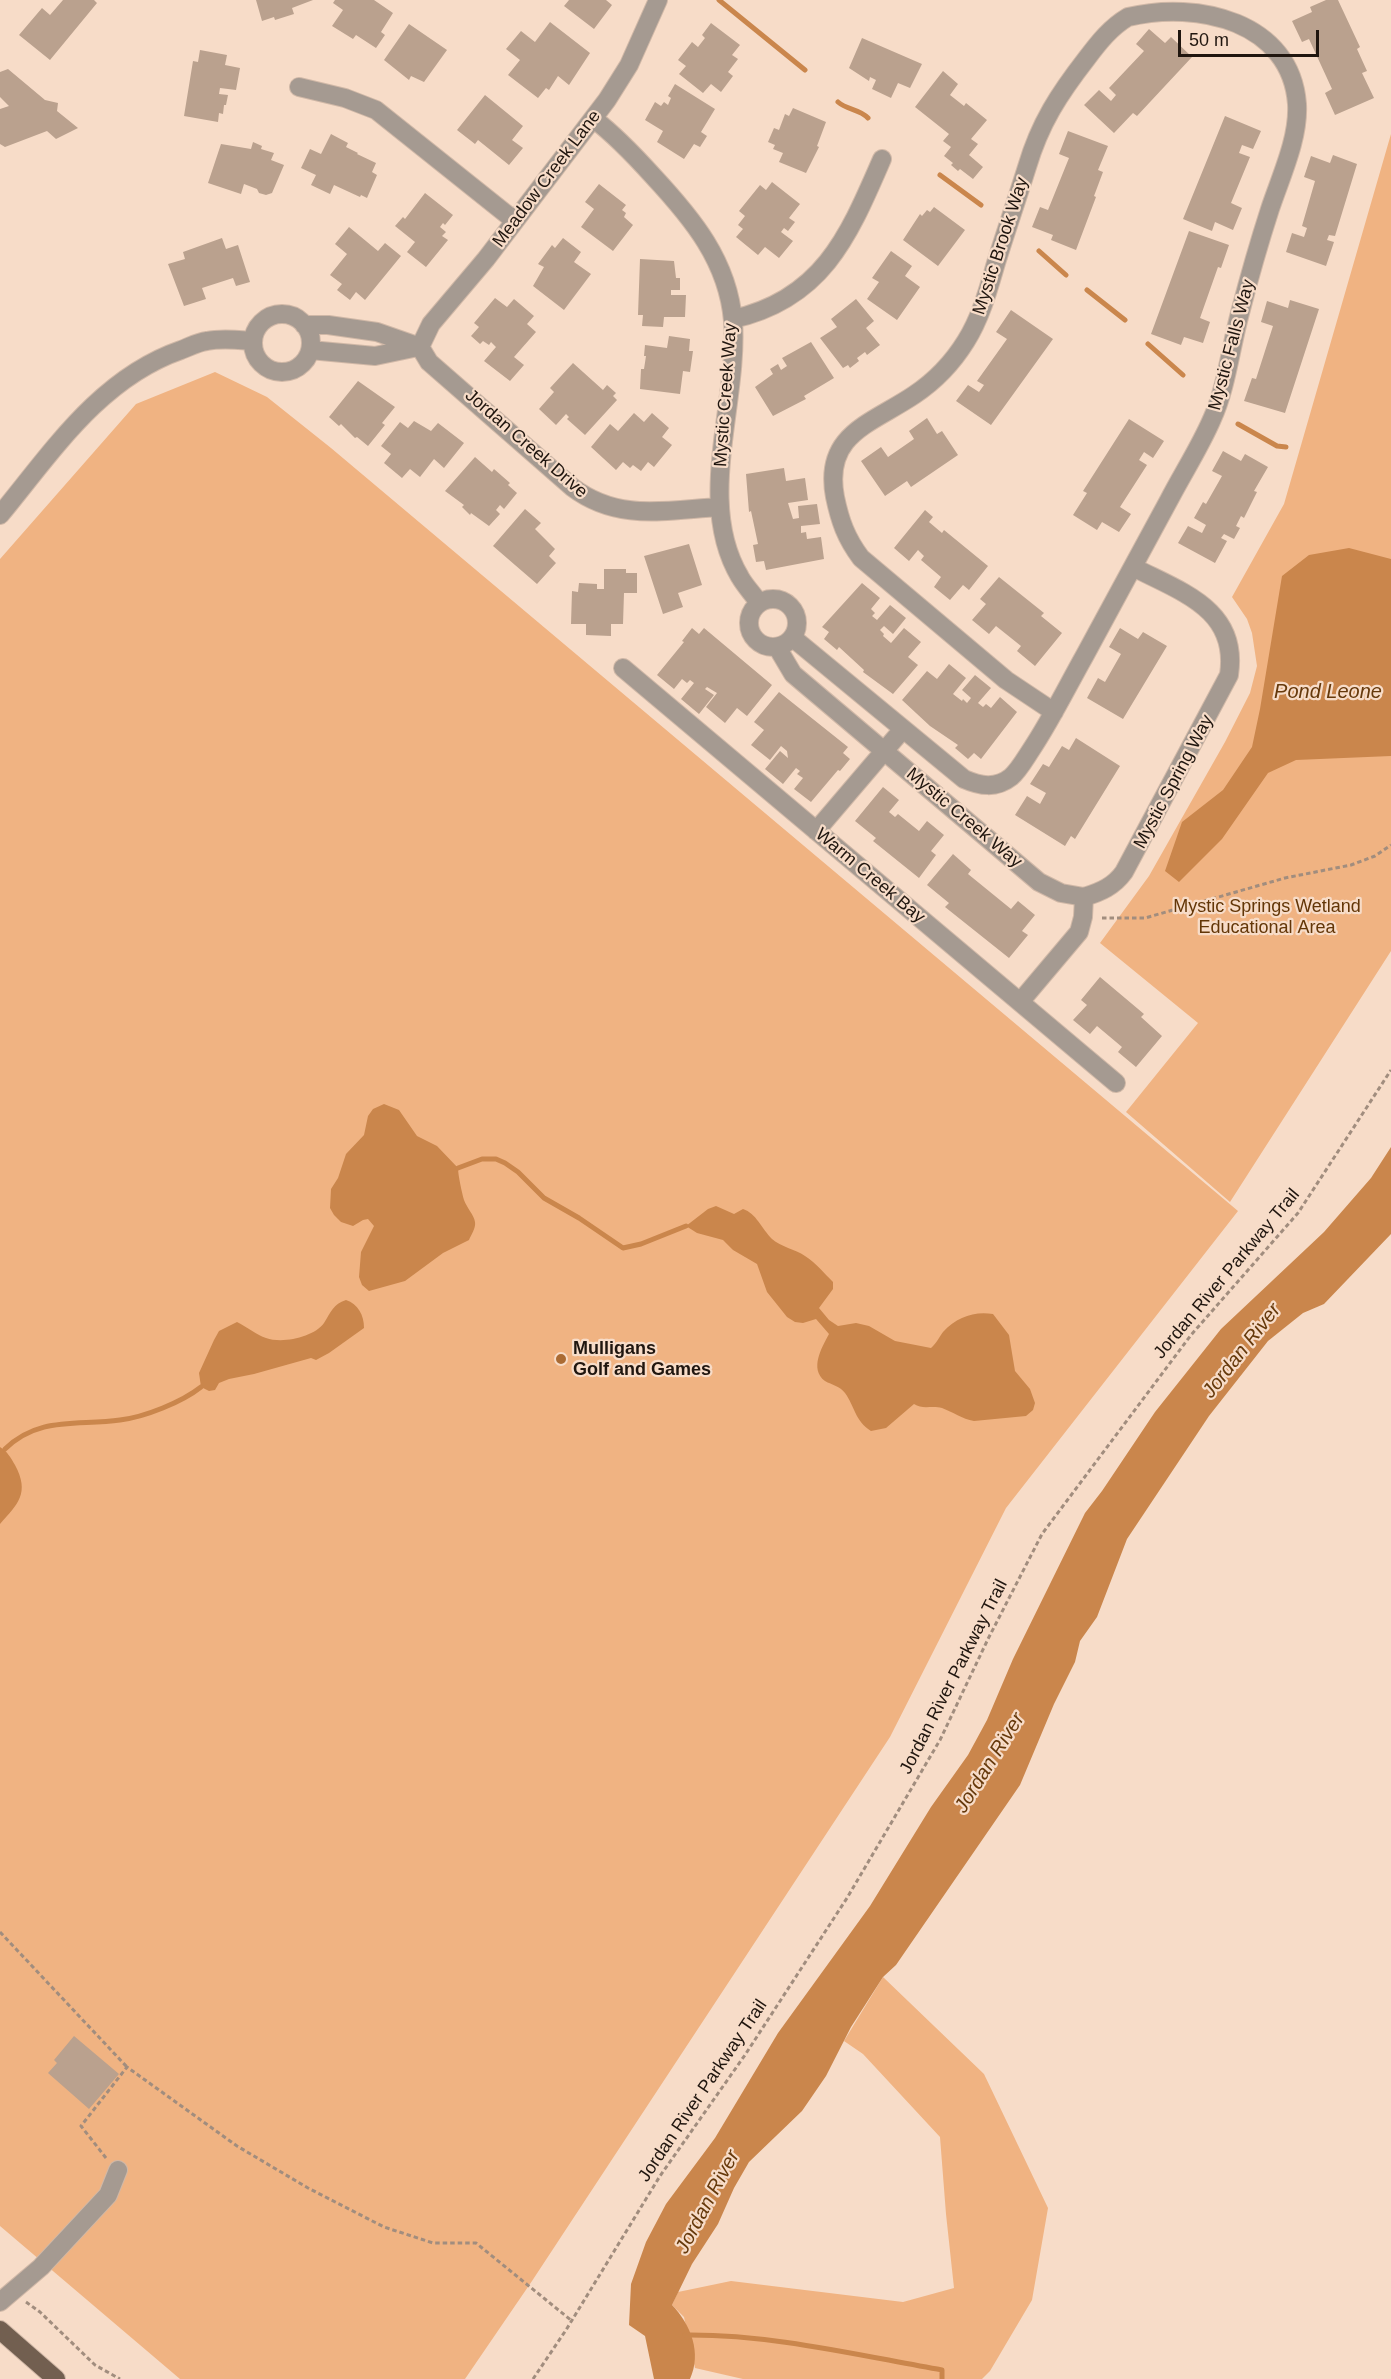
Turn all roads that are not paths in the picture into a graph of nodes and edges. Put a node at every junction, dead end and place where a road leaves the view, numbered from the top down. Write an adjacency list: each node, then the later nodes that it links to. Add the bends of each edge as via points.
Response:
1 (658, 0): 4 (street, Meadow Creek Lane, via 624,73)
2 (1168, 3): 14 (street, Mystic Falls Way, via 1213,4 1255,24 1287,65 1297,113 1215,413); 18 (street, Mystic Brook Way, via 1135,13 1106,34 1047,115 1032,148 982,310 956,356 917,393 851,434 833,467 840,522 861,558 1006,680)
3 (299, 87): 6 (street, via 376,110)
4 (594, 119): 6 (street, Meadow Creek Lane); 7 (street, Mystic Creek Way, via 624,144 698,227 719,267)
5 (882, 159): 7 (street, via 848,234 827,264 785,298 752,315)
6 (515, 221): 10 (street, Meadow Creek Lane, via 431,324)
7 (732, 319): 12 (street, Mystic Creek Way, via 733,354)
8 (304, 325): 9 (street, via 288,314 268,317 255,332); 10 (street, via 377,332); 11 (street, via 310,337)
9 (253, 341): 11 (street, via 255,353 272,370 295,368); 13 (street, via 206,341 167,354 133,372 79,419)
10 (420, 347): 11 (street, via 375,356); 12 (street, Jordan Creek Drive, via 429,362 593,501 636,512)
11 (310, 350)
12 (720, 507): 15 (street, Mystic Creek Way, via 731,559)
13 (0, 515)
14 (1133, 567): 18 (street, Mystic Falls Way); 23 (street, Mystic Spring Way, via 1200,603 1217,618 1228,639 1230,669 1225,687 1124,872 1104,890)
15 (759, 603): 16 (street, via 750,616 750,632 761,644); 16 (street, via 766,599 781,600 793,609 797,623)
16 (785, 642): 19 (street, Mystic Creek Way); 20 (street, Mystic Creek Way, via 793,674)
17 (623, 668): 22 (street, Warm Creek Bay)
18 (1054, 712): 21 (street, Mystic Falls Way, via 1018,769 1008,780)
19 (903, 729): 20 (street); 21 (street, Mystic Creek Way, via 964,779)
20 (884, 751): 22 (street); 23 (street, Mystic Creek Way, via 1040,882 1060,893)
21 (994, 786)
22 (816, 831): 24 (street, Warm Creek Bay)
23 (1084, 897): 24 (street, via 1083,917 1074,938)
24 (1020, 1002): 25 (street, Warm Creek Bay)
25 (1116, 1083)
26 (118, 2170): 27 (street, via 108,2195 41,2266)
27 (5, 2297)
28 (0, 2331): 29 (main road)
29 (56, 2379)

